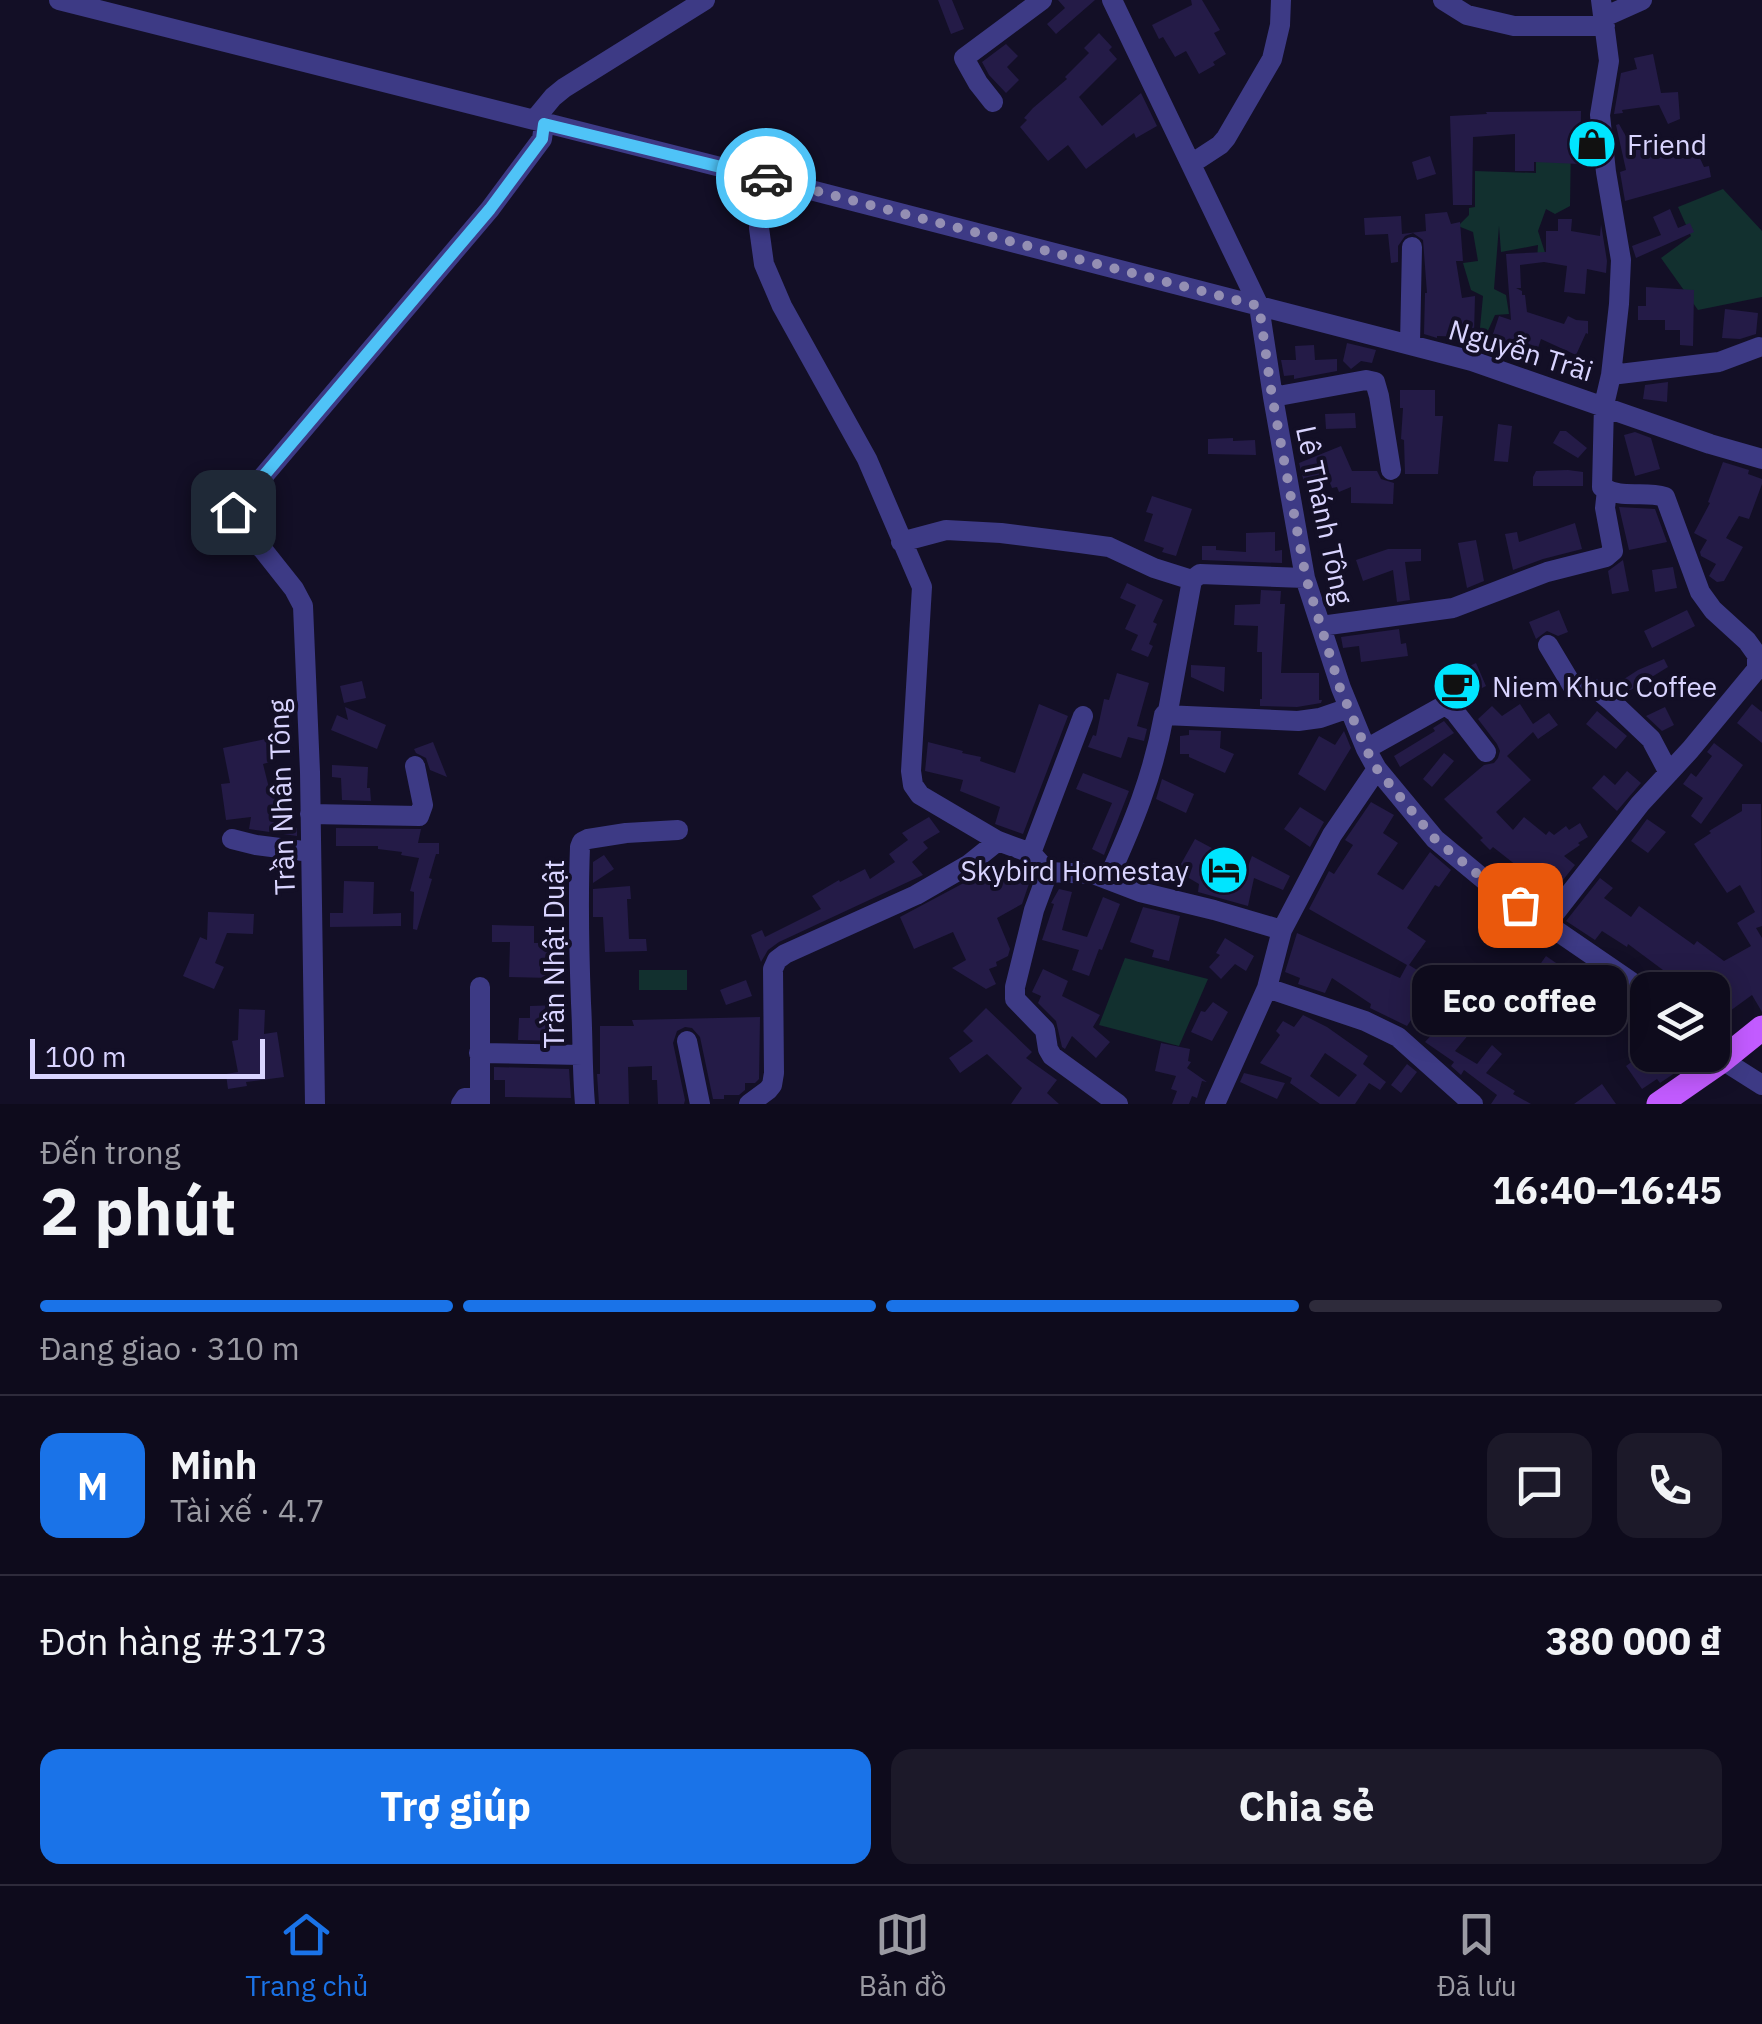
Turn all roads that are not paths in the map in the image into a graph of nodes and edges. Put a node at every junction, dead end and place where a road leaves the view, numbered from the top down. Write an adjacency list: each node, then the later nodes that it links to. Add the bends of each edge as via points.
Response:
1 (60, 0): 10 (street, Nguyễn Trãi)
2 (705, 0): 10 (street, via 564,88)
3 (1042, 0): 9 (street, via 964,58)
4 (1112, 0): 11 (street, Lê Thánh Tông)
5 (1281, 0): 11 (street, via 1272,59 1220,146)
6 (1444, 0): 8 (street, via 1467,15 1514,26)
7 (1642, 0): 8 (street)
8 (1603, 14): 17 (street, via 1609,61 1600,115 1620,260)
9 (993, 102)
10 (540, 128): 12 (street, Nguyễn Trãi); 36 (street, Trần Nhân Tông, via 490,209 233,512 303,606)
11 (1191, 164): 14 (street, Lê Thánh Tông)
12 (766, 188): 14 (street, Nguyễn Trãi); 23 (street, via 759,228 764,264 866,458)
13 (1412, 247): 15 (street)
14 (1259, 306): 15 (street, Nguyễn Trãi); 18 (street, Lê Thánh Tông)
15 (1410, 344): 19 (street, Nguyễn Trãi)
16 (1759, 347): 17 (street, via 1718,362)
17 (1611, 375): 19 (street)
18 (1272, 396): 21 (street, via 1374,382); 24 (street, Lê Thánh Tông)
19 (1604, 404): 20 (street, Nguyễn Trãi); 22 (street, via 1600,468)
20 (1762, 459)
21 (1391, 470)
22 (1607, 490): 26 (street, via 1613,551 1606,557 1453,608); 35 (street, via 1664,497 1700,592 1757,655 1757,669)
23 (901, 542): 25 (street, via 946,530 1080,543 1109,547); 39 (street, via 922,587 914,785)
24 (1306, 578): 25 (street, via 1200,574); 26 (street, Lê Thánh Tông)
25 (1192, 580): 29 (street)
26 (1321, 626): 28 (street, Lê Thánh Tông)
27 (1548, 645): 35 (street, via 1572,685 1598,690 1651,739)
28 (1349, 708): 29 (street, via 1298,721); 31 (street, Lê Thánh Tông)
29 (1164, 715): 43 (street, via 1146,792)
30 (1083, 716): 41 (street)
31 (1366, 749): 32 (street, via 1444,704); 34 (street, Lê Thánh Tông)
32 (1486, 752)
33 (415, 766): 36 (street, via 423,805 418,816)
34 (1377, 769): 44 (street, Lê Thánh Tông, via 1435,839); 45 (street, via 1332,835)
35 (1668, 773): 44 (street)
36 (310, 814): 40 (street, Trần Nhân Tông)
37 (678, 830): 53 (street, Trần Nhật Duật, via 582,842)
38 (232, 839): 40 (street)
39 (998, 841): 41 (street); 61 (street, via 916,895 777,960 772,1085)
40 (311, 852): 58 (street, Trần Nhân Tông)
41 (1031, 853): 42 (street)
42 (1048, 872): 43 (street); 62 (street, via 1015,999 1046,1033 1050,1053)
43 (1108, 880): 45 (street)
44 (1546, 923): 46 (street, Lê Thánh Tông)
45 (1282, 930): 48 (street)
46 (1630, 981)
47 (480, 987): 52 (street)
48 (1267, 988): 63 (street); 64 (street, via 1398,1037)
49 (1762, 1028): 51 (main road)
50 (687, 1041): 60 (street)
51 (1730, 1049)
52 (479, 1053): 53 (street); 57 (street)
53 (581, 1055): 59 (street, Trần Nhật Duật)
54 (1730, 1065): 56 (street)
55 (1698, 1072): 65 (main road)
56 (1762, 1085)
57 (474, 1102)
58 (316, 1104)
59 (585, 1104)
60 (700, 1104)
61 (749, 1104)
62 (1118, 1104)
63 (1214, 1104)
64 (1473, 1104)
65 (1659, 1104)

